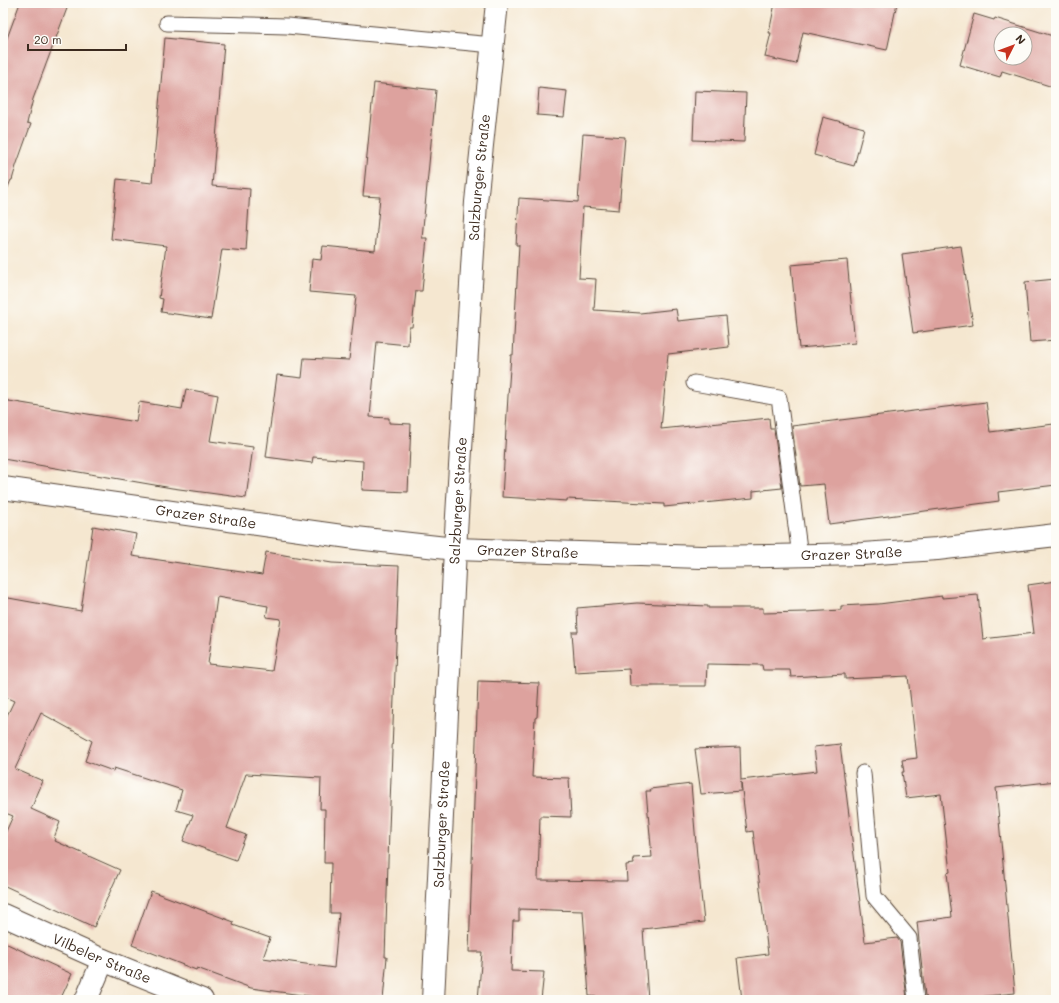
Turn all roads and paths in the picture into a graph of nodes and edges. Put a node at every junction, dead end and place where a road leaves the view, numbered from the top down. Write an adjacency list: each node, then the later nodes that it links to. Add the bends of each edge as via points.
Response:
1 (497, 3): 3 (street, Salzburger Straße)
2 (167, 23): 3 (lane, via 287,26)
3 (492, 45): 7 (street, Salzburger Straße, via 476,202)
4 (694, 383): 8 (lane, via 778,398)
5 (3, 488): 7 (street, Grazer Straße, via 356,538)
6 (1056, 535): 8 (street, Grazer Straße, via 937,549)
7 (455, 549): 8 (street, Grazer Straße, via 701,557); 14 (street, Salzburger Straße)
8 (800, 556)
9 (863, 773): 15 (lane, via 874,896 909,938)
10 (3, 915): 11 (street, Vilbeler Straße)
11 (102, 960): 12 (street); 13 (street, Vilbeler Straße)
12 (86, 1000)
13 (202, 1000)
14 (433, 1000)
15 (916, 1000)

